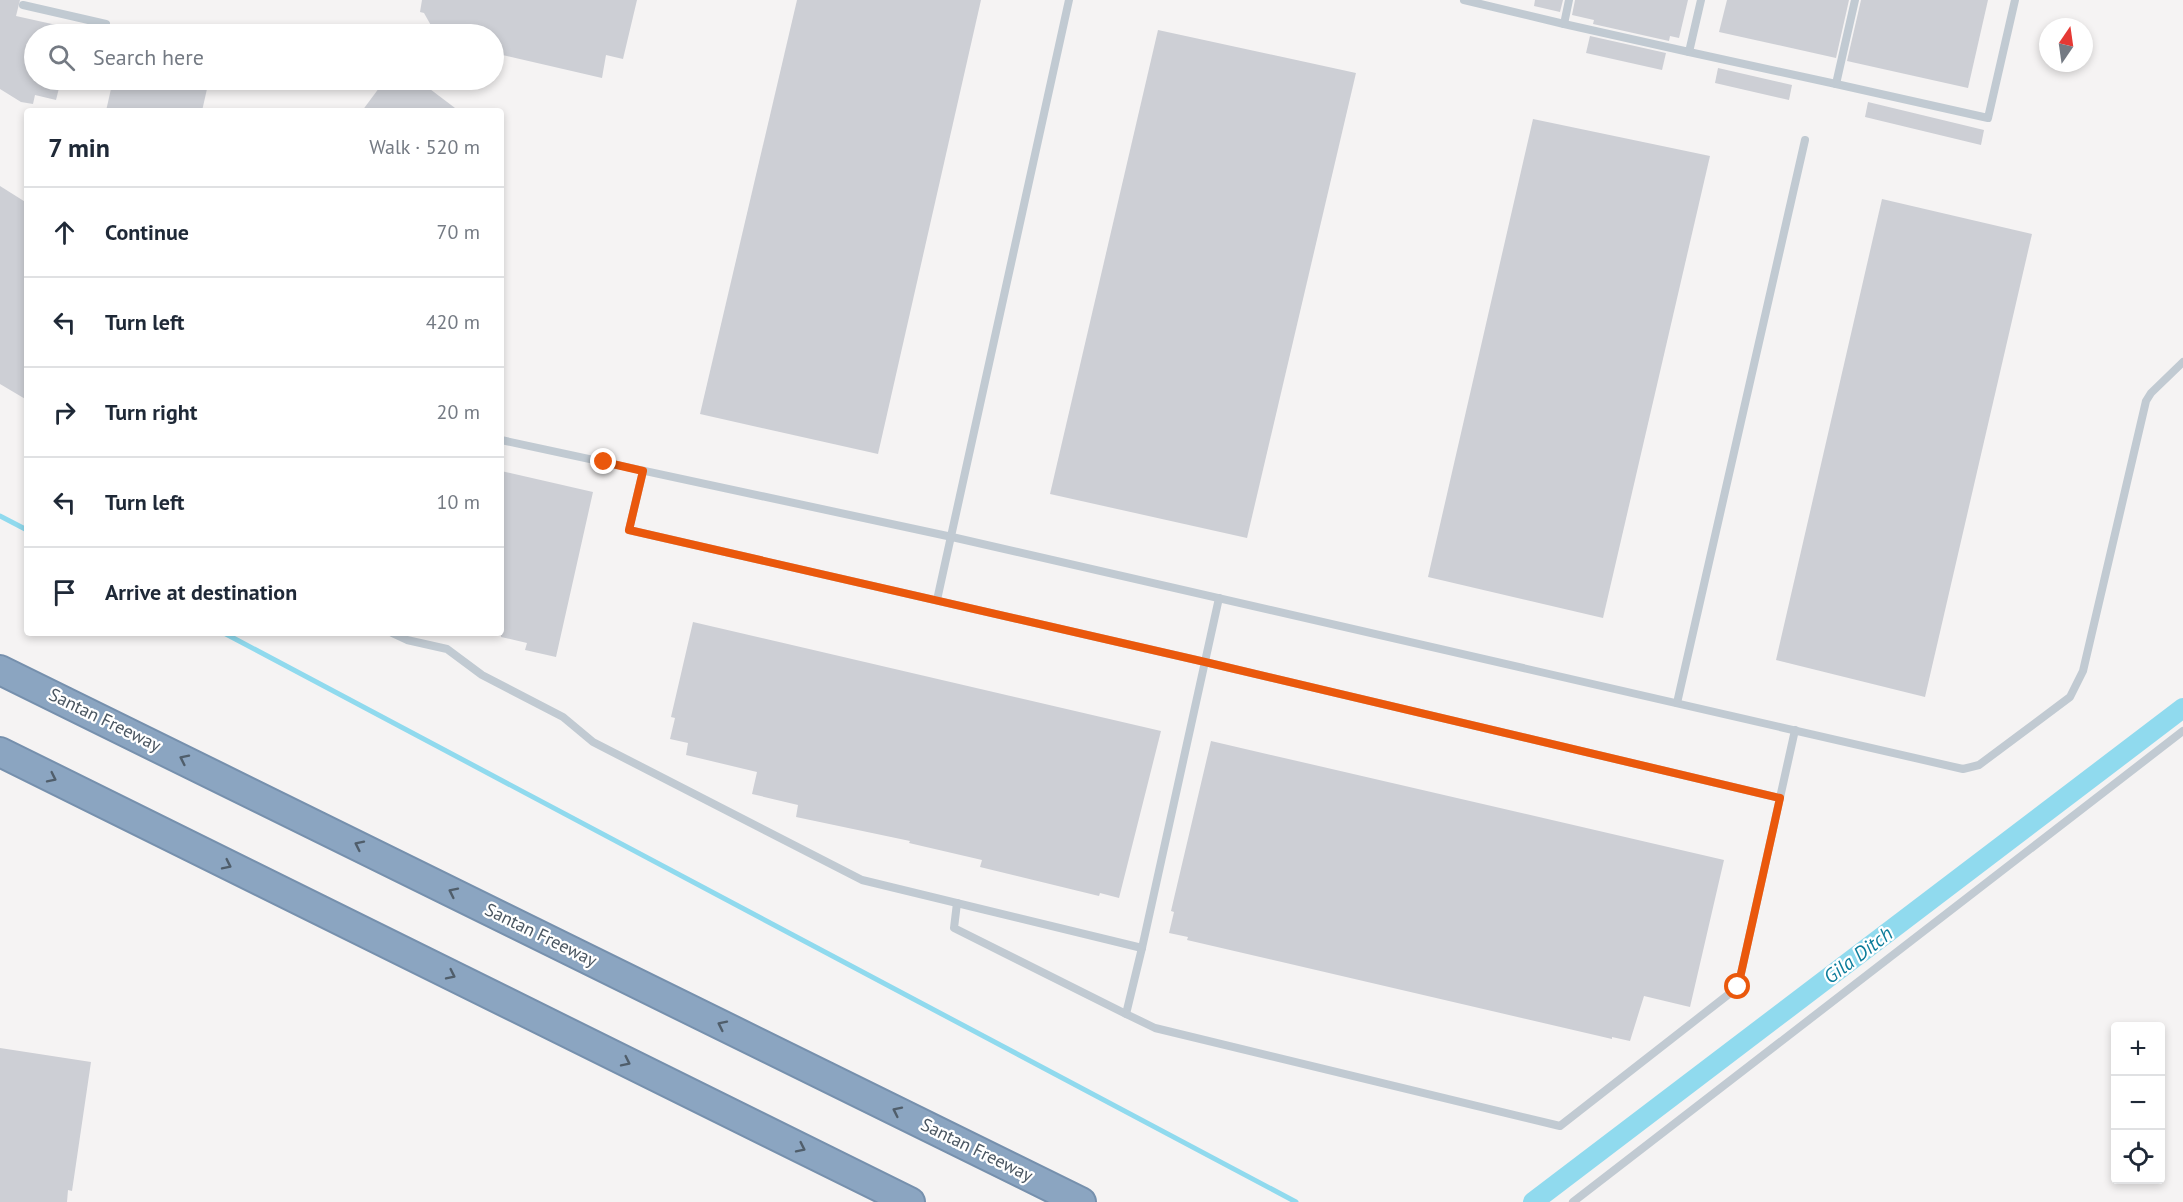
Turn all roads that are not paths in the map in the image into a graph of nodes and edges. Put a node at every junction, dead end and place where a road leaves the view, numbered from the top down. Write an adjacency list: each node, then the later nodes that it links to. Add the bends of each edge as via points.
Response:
1 (1069, 0): 16 (lane)
2 (1464, 0): 9 (lane)
3 (1569, 0): 9 (lane)
4 (1701, 0): 10 (lane)
5 (1855, 0): 11 (lane)
6 (2015, 0): 11 (lane, via 1988,118)
7 (23, 5): 8 (lane)
8 (106, 24)
9 (1564, 24): 10 (lane)
10 (1689, 52): 11 (lane)
11 (1836, 84)
12 (1804, 140): 23 (lane)
13 (2183, 362): 25 (lane, via 2146,401 2083,671 2070,697 1979,765 1963,769)
14 (504, 441): 15 (lane)
15 (643, 471): 16 (lane); 18 (lane, via 629,530)
16 (952, 537): 17 (lane); 18 (lane)
17 (1219, 598): 21 (lane); 23 (lane)
18 (937, 600): 21 (lane)
19 (398, 636): 29 (lane, via 447,649 482,675 563,717 593,742 862,880)
20 (0, 660): 24 (highway)
21 (1205, 662): 28 (lane); 30 (lane)
22 (0, 670): 24 (highway, Santan Freeway)
23 (1677, 703): 25 (lane)
24 (82, 708): 33 (highway, Santan Freeway, one-way to 24)
25 (1795, 730): 28 (lane)
26 (2183, 731): 34 (lane)
27 (0, 752): 32 (highway, one-way to 32)
28 (1780, 798): 31 (lane, via 1738,987 1560,1126 1155,1028)
29 (957, 903): 30 (lane); 31 (lane, via 954,928)
30 (1142, 948): 31 (lane)
31 (1126, 1014)
32 (910, 1202)
33 (1081, 1202)
34 (1573, 1202)

